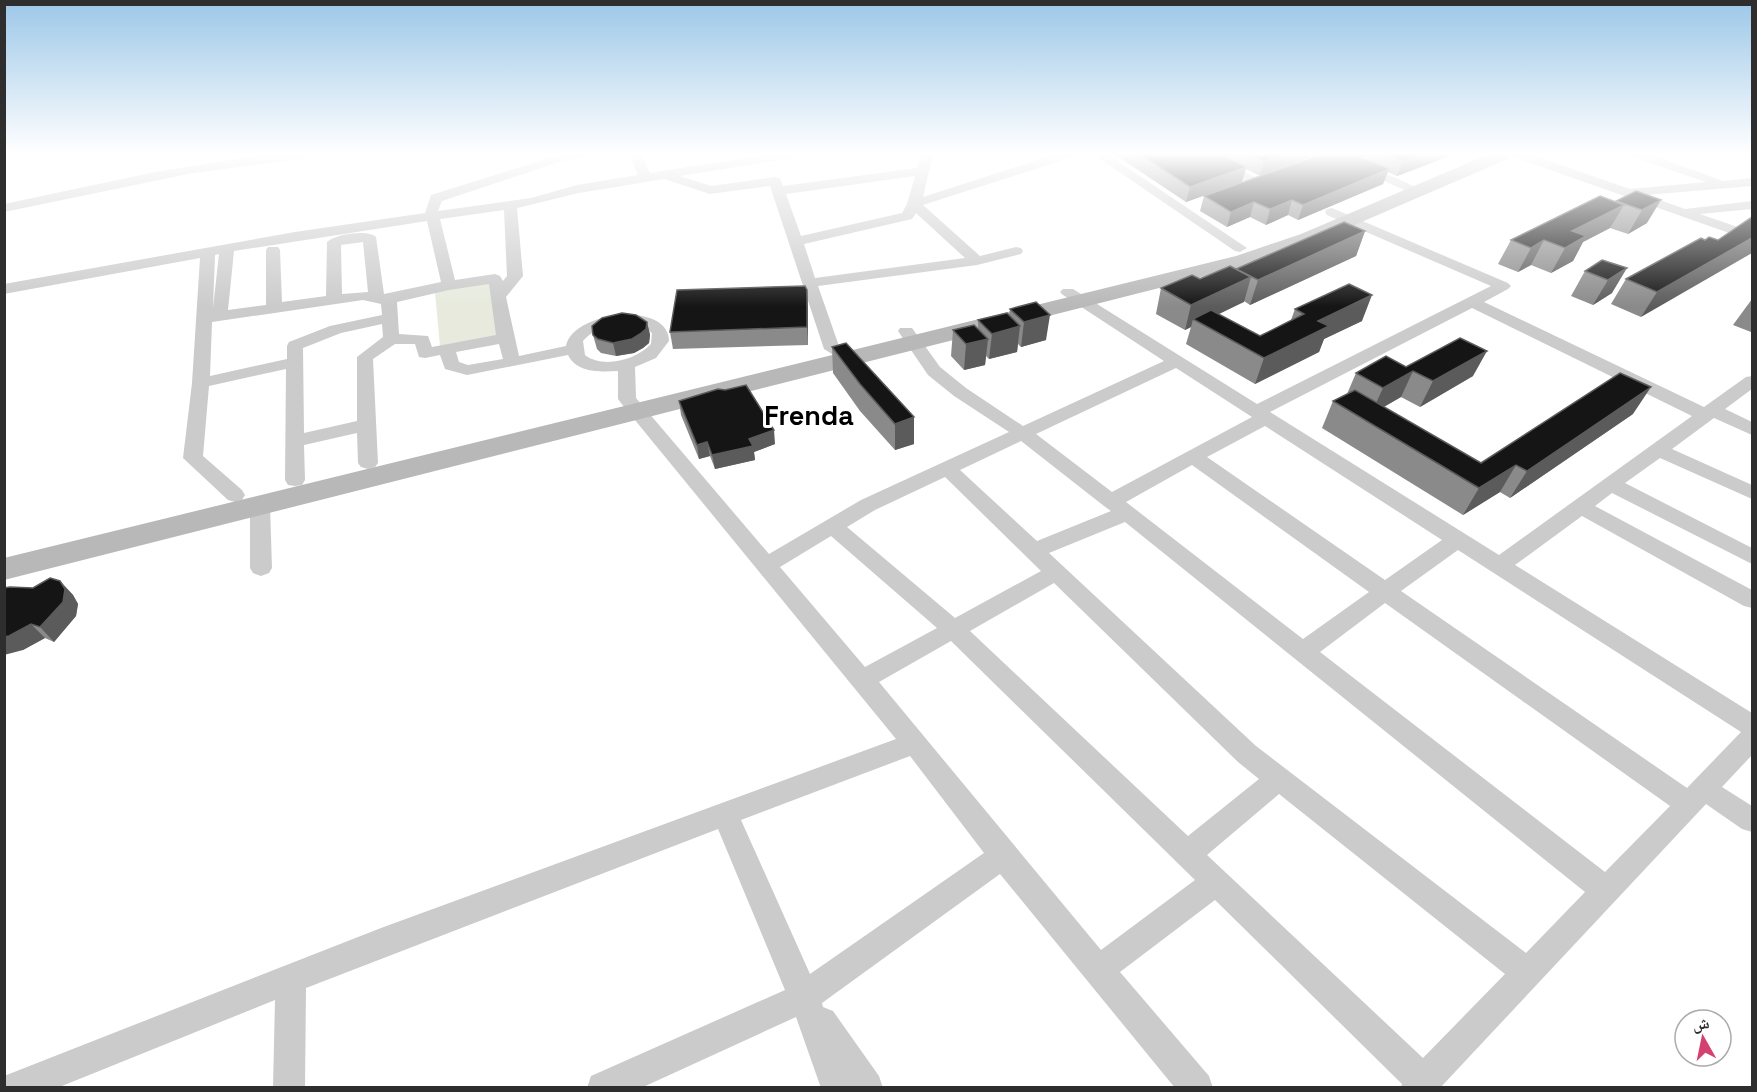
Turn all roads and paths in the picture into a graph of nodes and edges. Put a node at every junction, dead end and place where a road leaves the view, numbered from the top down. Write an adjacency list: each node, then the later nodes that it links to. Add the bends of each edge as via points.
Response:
1 (510, 204): 22 (street)
2 (433, 205): 12 (street)
3 (504, 205): 12 (street)
4 (782, 205): 15 (street)
5 (913, 205): 15 (street, via 907,216)
6 (915, 205): 21 (street)
7 (1184, 205): 17 (street)
8 (1367, 205): 13 (street)
9 (1662, 205): 11 (street)
10 (1752, 205): 11 (street)
11 (1682, 212): 14 (street)
12 (433, 216): 16 (street); 25 (street)
13 (1341, 216): 17 (street); 28 (street, via 1308,238 1243,261); 31 (street, via 1503,286)
14 (1752, 237)
15 (795, 242): 24 (street)
16 (227, 248): 20 (street); 33 (street)
17 (1240, 248): 28 (street)
18 (273, 250): 32 (street)
19 (1016, 251): 21 (street)
20 (208, 252): 26 (street); 33 (street)
21 (977, 261): 24 (street)
22 (515, 276): 23 (street); 27 (street)
23 (495, 279): 25 (street); 27 (street)
24 (809, 283): 40 (street)
25 (449, 285): 30 (street)
26 (4, 289)
27 (498, 297): 36 (street)
28 (1076, 297): 35 (street); 41 (street)
29 (334, 299): 30 (street, via 363,295); 30 (street, via 334,242 369,237); 32 (street)
30 (383, 299): 34 (street)
31 (1472, 302): 48 (street); 49 (street)
32 (274, 308): 33 (street)
33 (212, 317): 46 (street)
34 (389, 318): 37 (street); 42 (street, via 336,329 295,346)
35 (910, 337): 40 (street); 47 (street); 52 (street, via 934,371)
36 (505, 338): 38 (street); 43 (street)
37 (391, 339): 38 (street, via 422,339 425,353); 50 (street, via 365,357)
38 (447, 349): 43 (street, via 451,365 467,370)
39 (574, 349): 43 (street); 44 (street, via 578,357 597,366); 44 (street, via 581,334 604,322 631,320 653,326 660,332 658,347 645,358)
40 (832, 349): 47 (street)
41 (1178, 361): 49 (street); 52 (street)
42 (295, 362): 46 (street); 53 (street)
43 (512, 362)
44 (626, 365): 47 (street)
45 (1752, 381): 48 (street)
46 (201, 383): 61 (street, via 193,458)
47 (632, 406): 56 (street); 62 (street); 71 (street)
48 (1709, 412): 51 (street); 54 (street)
49 (1262, 414): 55 (street); 66 (street)
50 (366, 425): 53 (street); 56 (street)
51 (1752, 429)
52 (1022, 434): 57 (street); 64 (street)
53 (295, 441): 58 (street)
54 (1657, 449): 59 (street); 60 (street)
55 (1192, 457): 64 (street); 75 (street)
56 (368, 463): 58 (street)
57 (947, 468): 65 (street); 68 (street)
58 (295, 480): 61 (street)
59 (1610, 484): 63 (street); 69 (street)
60 (1752, 493)
61 (235, 495): 67 (street)
62 (260, 506): 72 (street); 73 (street)
63 (1580, 506): 70 (street); 76 (street)
64 (1119, 507): 68 (street); 78 (street)
65 (832, 526): 71 (street); 77 (street)
66 (1458, 539): 70 (street); 75 (street)
67 (4, 551)
68 (1033, 551): 74 (street)
69 (1752, 557)
70 (1500, 565): 80 (street)
71 (765, 566): 79 (street)
72 (261, 568)
73 (4, 569)
74 (1055, 573): 77 (street); 83 (street, via 1246,754)
75 (1387, 593): 78 (street); 84 (street)
76 (1752, 600)
77 (953, 629): 79 (street); 87 (street)
78 (1302, 652): 90 (street)
79 (862, 680): 82 (street)
80 (1752, 726)
81 (1752, 738): 84 (street)
82 (915, 743): 85 (street); 88 (street)
83 (1278, 779): 87 (street); 92 (street)
84 (1696, 797): 86 (street); 90 (street)
85 (725, 814): 93 (street); 94 (street)
86 (1752, 820)
87 (1187, 854): 89 (street)
88 (1003, 856): 91 (street); 94 (street)
89 (1216, 882): 91 (street); 95 (street)
90 (1606, 891): 92 (street)
91 (1098, 969): 101 (street)
92 (1528, 973): 95 (street)
93 (291, 978): 96 (street); 97 (street)
94 (804, 997): 98 (street); 99 (street); 100 (street)
95 (1420, 1084)
96 (15, 1088)
97 (289, 1088)
98 (603, 1088)
99 (838, 1088)
100 (867, 1088)
101 (1197, 1088)

